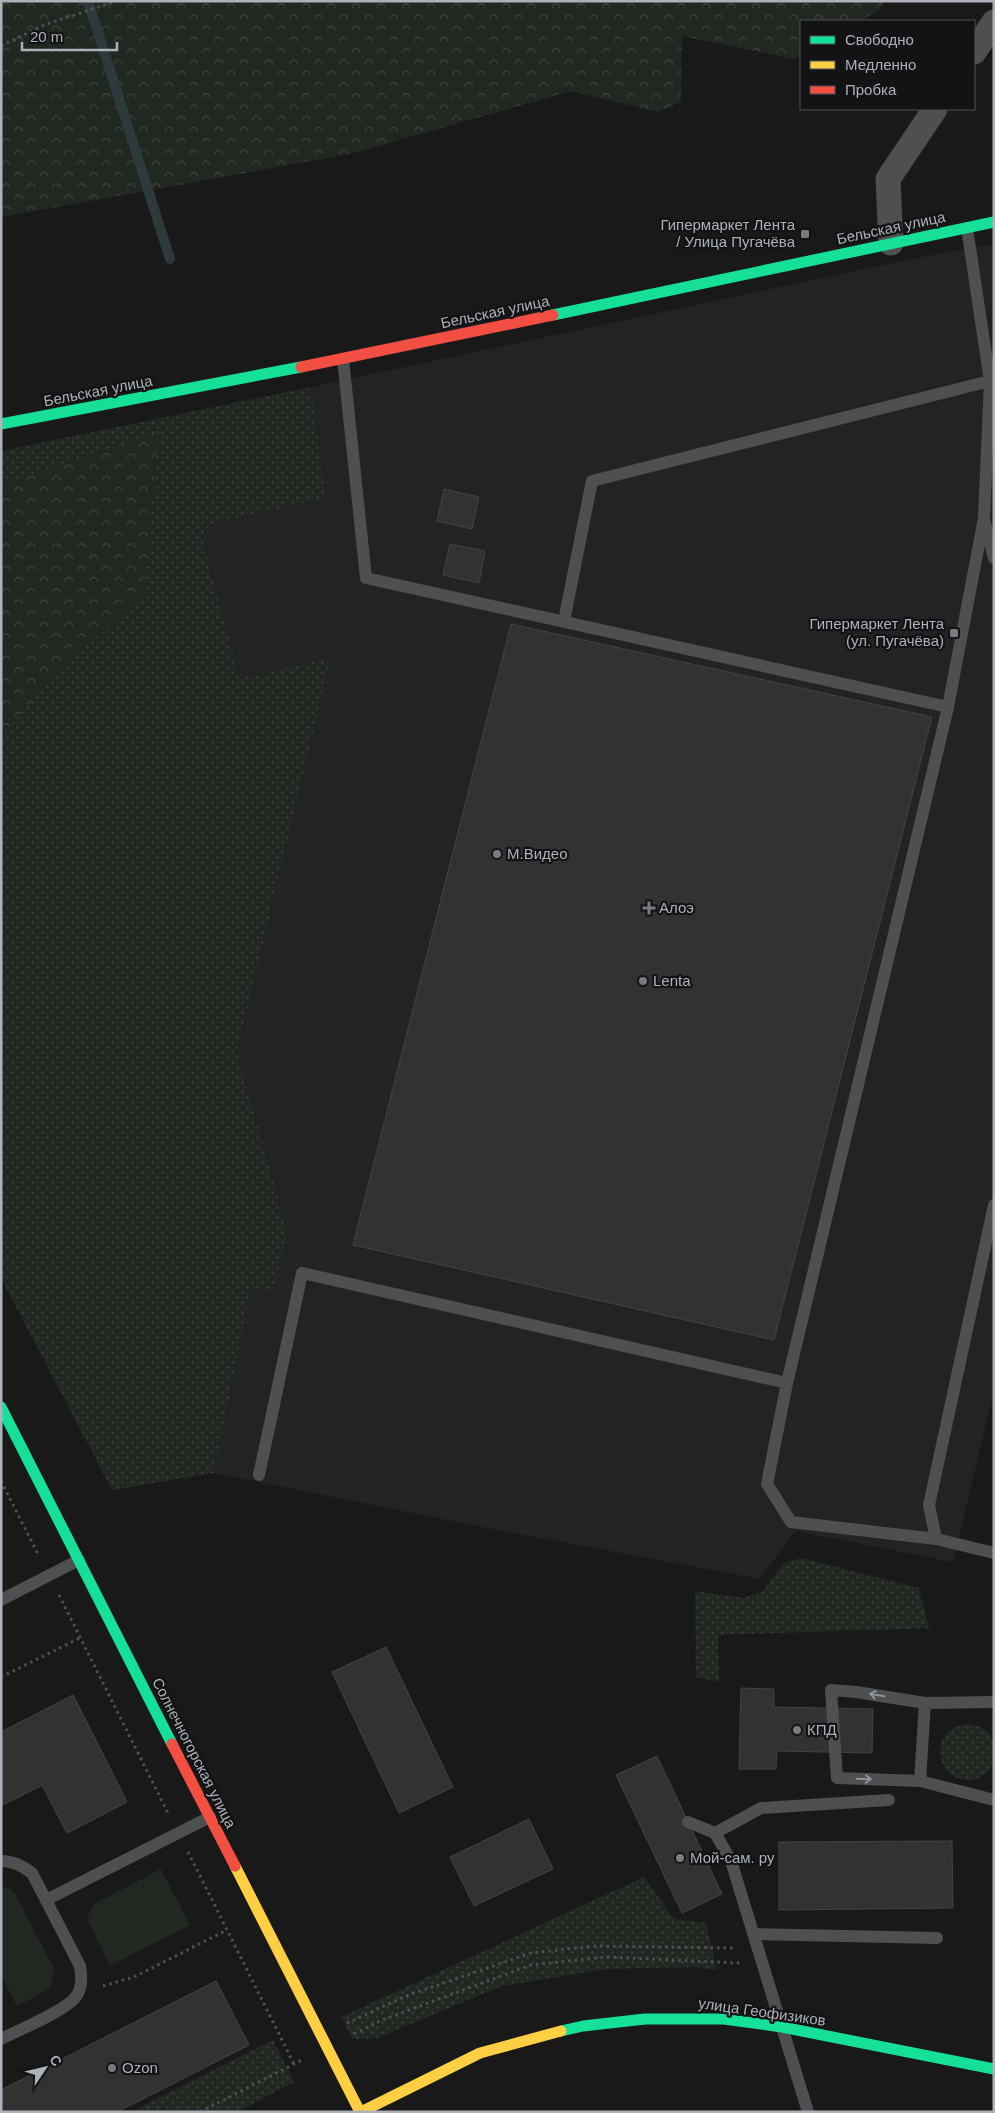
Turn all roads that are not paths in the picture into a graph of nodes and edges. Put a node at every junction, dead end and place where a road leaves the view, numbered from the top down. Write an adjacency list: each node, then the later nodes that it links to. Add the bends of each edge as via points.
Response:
1 (994, 22): 2 (street)
2 (975, 50)
3 (934, 110): 6 (street, via 888,179)
4 (994, 222): 5 (street, Бельская улица)
5 (967, 228): 6 (street, Бельская улица); 8 (lane)
6 (891, 243): 7 (street, Бельская улица)
7 (343, 360): 9 (street, Бельская улица); 12 (lane, via 366,578)
8 (990, 382): 10 (lane); 12 (lane, via 592,481)
9 (1, 424)
10 (984, 518): 11 (lane); 13 (lane)
11 (994, 558)
12 (564, 621): 13 (lane)
13 (948, 707): 15 (lane)
14 (994, 1205): 18 (lane, via 929,1505)
15 (787, 1383): 17 (lane, via 302,1273); 18 (lane, via 767,1484 791,1522)
16 (1, 1407): 20 (street, Солнечногорская улица)
17 (259, 1475)
18 (936, 1540): 19 (lane)
19 (994, 1553)
20 (79, 1560): 21 (lane); 27 (street, Солнечногорская улица)
21 (1, 1600)
22 (994, 1702): 23 (lane)
23 (925, 1703): 24 (lane); 24 (lane, one-way to 24, via 831,1690 837,1778)
24 (920, 1781): 26 (lane)
25 (890, 1800): 29 (lane, via 761,1808)
26 (994, 1800)
27 (210, 1817): 31 (lane); 37 (street, Солнечногорская улица)
28 (688, 1822): 29 (lane)
29 (715, 1834): 32 (lane, via 731,1861)
30 (1, 1861): 31 (lane, via 11,1861 32,1873)
31 (46, 1900): 35 (lane, via 80,1966 80,1989 75,1999 62,2008)
32 (754, 1934): 33 (lane); 34 (lane)
33 (937, 1938)
34 (782, 2027): 36 (street, улица Геофизиков); 37 (street, улица Геофизиков, via 690,2018 583,2026 480,2053); 38 (lane)
35 (1, 2039)
36 (994, 2069)
37 (361, 2112)
38 (808, 2112)

